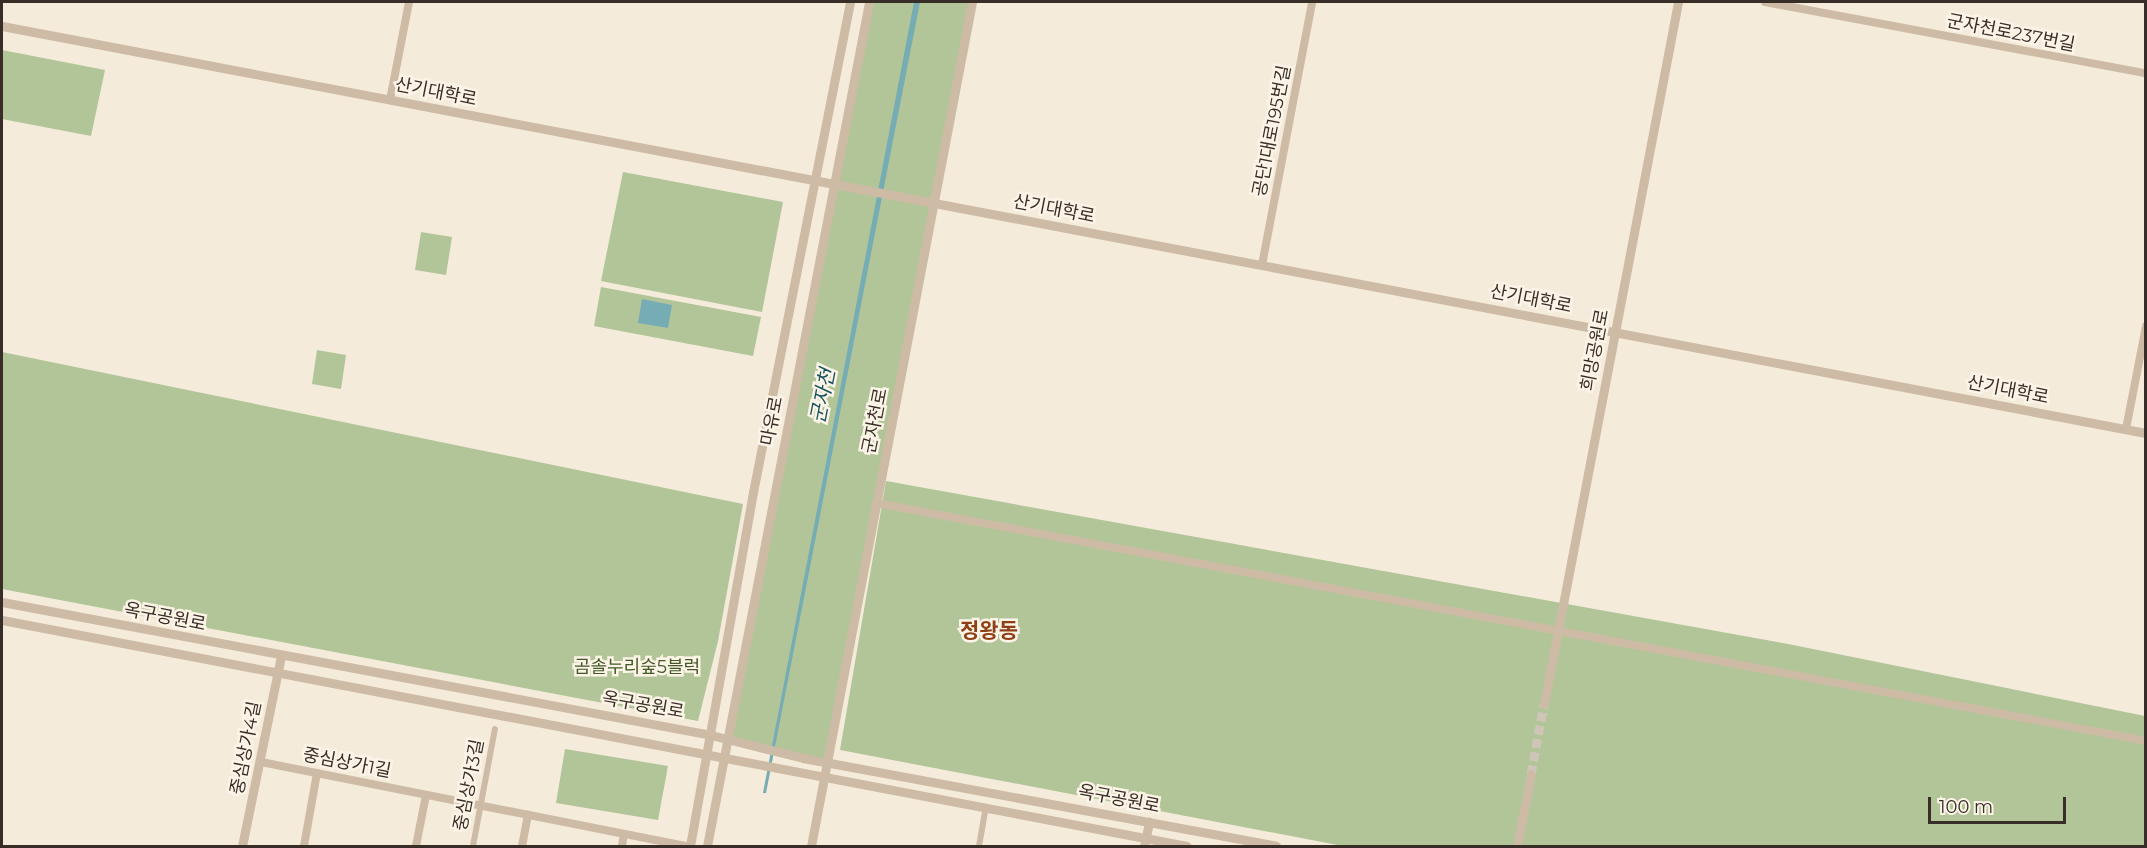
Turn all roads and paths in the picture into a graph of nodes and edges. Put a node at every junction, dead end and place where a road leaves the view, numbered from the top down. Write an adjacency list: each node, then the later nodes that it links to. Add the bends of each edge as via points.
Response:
1 (409, 2): 10 (street)
2 (850, 2): 11 (street, 마유로)
3 (870, 2): 12 (street, 마유로)
4 (972, 2): 13 (street, 군자천로)
5 (1312, 2): 14 (street, 공단1대로195번길)
6 (1678, 2): 16 (street, 희망공원로)
7 (1766, 2): 9 (street, 군자천로237번길)
8 (2, 26): 10 (street, 산기대학로)
9 (2145, 73)
10 (390, 100): 11 (street, 산기대학로)
11 (815, 180): 12 (street, 산기대학로); 27 (street, 마유로, via 753,492)
12 (834, 184): 13 (street, 산기대학로); 28 (street, 마유로)
13 (933, 203): 14 (street, 산기대학로); 19 (street, 군자천로)
14 (1262, 265): 16 (street, 산기대학로)
15 (2145, 326): 17 (street)
16 (1615, 332): 17 (street, 산기대학로); 22 (street, 희망공원로)
17 (2126, 429): 18 (street, 산기대학로)
18 (2145, 433)
19 (876, 503): 22 (street); 32 (street, 군자천로)
20 (2, 602): 23 (street, 옥구공원로)
21 (2, 620): 24 (street, 옥구공원로)
22 (1558, 631): 25 (street, 희망공원로); 29 (street)
23 (281, 656): 24 (street, 중심상가4길); 27 (street, 옥구공원로)
24 (278, 672): 30 (street, 옥구공원로); 33 (street, 중심상가4길)
25 (1544, 704)
26 (495, 729): 38 (street, 중심상가3길)
27 (711, 735): 28 (street, 옥구공원로); 30 (street, 마유로)
28 (729, 739): 31 (street, 마유로); 32 (street, 옥구공원로, via 803,758)
29 (2145, 741)
30 (708, 753): 31 (street, 옥구공원로); 50 (street, 마유로)
31 (726, 756): 36 (street, 옥구공원로); 51 (street, 마유로)
32 (827, 760): 36 (street, 군자천로); 41 (street, 옥구공원로)
33 (261, 762): 34 (street, 중심상가1길); 44 (street, 중심상가4길)
34 (317, 773): 37 (street, 중심상가1길); 45 (street)
35 (1531, 774): 56 (street)
36 (824, 776): 39 (street, 옥구공원로); 52 (street, 군자천로)
37 (426, 795): 38 (street, 중심상가1길); 46 (street)
38 (481, 805): 40 (street, 중심상가1길); 47 (street, 중심상가3길)
39 (986, 807): 43 (street, 옥구공원로); 53 (street)
40 (528, 815): 42 (street, 중심상가1길); 48 (street)
41 (1149, 822): 43 (street); 55 (street, 옥구공원로)
42 (624, 834): 49 (street); 50 (street, 중심상가1길)
43 (1145, 842): 54 (street, 옥구공원로)
44 (242, 846)
45 (304, 846)
46 (416, 846)
47 (473, 846)
48 (522, 846)
49 (622, 846)
50 (689, 846)
51 (707, 846)
52 (811, 846)
53 (979, 846)
54 (1187, 846)
55 (1276, 846)
56 (1517, 846)

